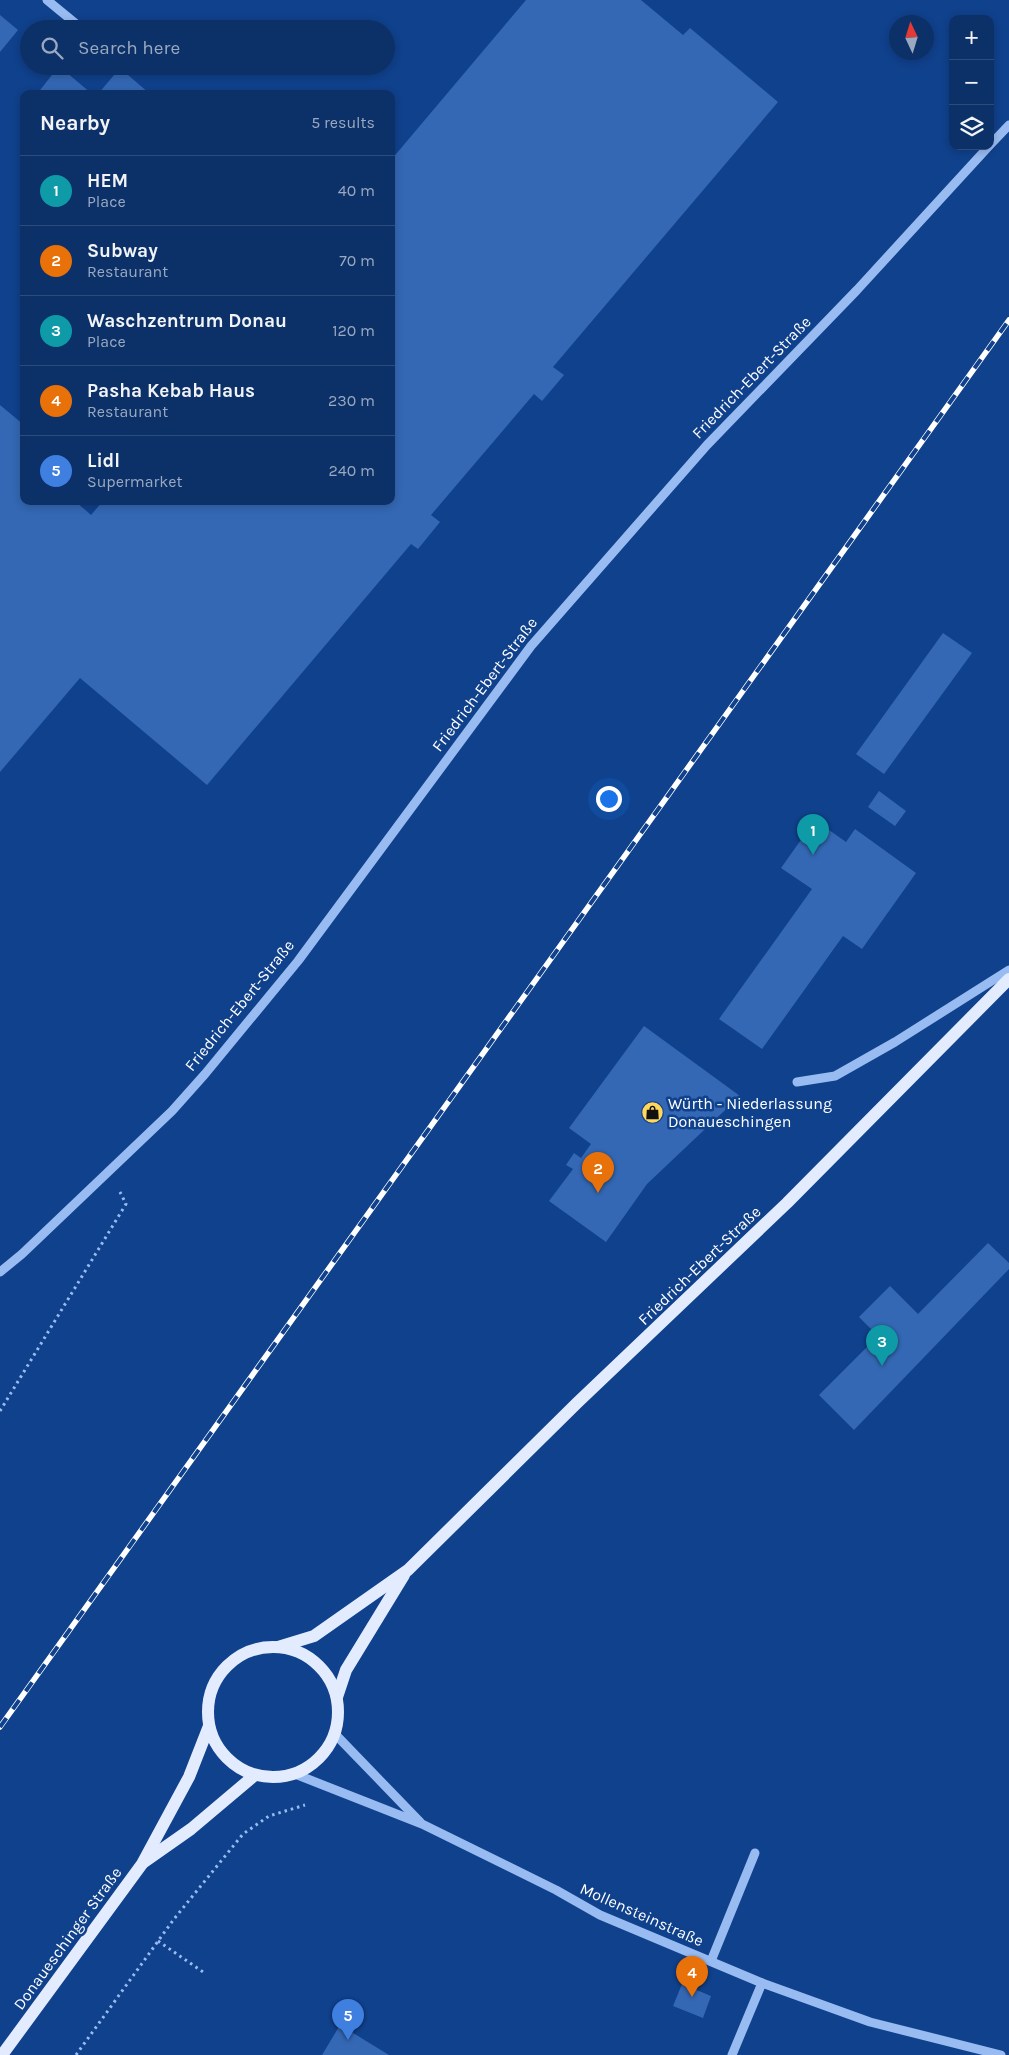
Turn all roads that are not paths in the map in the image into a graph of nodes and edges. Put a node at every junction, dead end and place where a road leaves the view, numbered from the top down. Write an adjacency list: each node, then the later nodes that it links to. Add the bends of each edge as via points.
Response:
1 (47, 0): 2 (street)
2 (71, 20)
3 (1009, 125): 4 (street, Friedrich-Ebert-Straße)
4 (994, 142)
5 (986, 150): 9 (street, Friedrich-Ebert-Straße, via 707,446 531,646 298,961 186,1096)
6 (1009, 970): 8 (street, via 835,1076)
7 (1009, 979): 10 (main road, Friedrich-Ebert-Straße, via 787,1202)
8 (797, 1082)
9 (0, 1272)
10 (408, 1570): 11 (main road, Friedrich-Ebert-Straße, via 314,1636); 12 (main road, Friedrich-Ebert-Straße, via 346,1670)
11 (278, 1647): 12 (main road, Friedrich-Ebert-Straße, via 309,1657 322,1668); 13 (main road, Friedrich-Ebert-Straße, via 248,1652 232,1661 220,1674 211,1690)
12 (337, 1697): 14 (main road, Friedrich-Ebert-Straße, via 339,1716)
13 (209, 1726): 16 (main road, Friedrich-Ebert-Straße, via 225,1757); 19 (main road, Donaueschinger Straße, via 190,1777)
14 (335, 1734): 15 (main road, Friedrich-Ebert-Straße, via 319,1759); 17 (street, Mollensteinstraße)
15 (295, 1774): 16 (main road, Friedrich-Ebert-Straße, via 275,1778); 17 (street, Mollensteinstraße)
16 (255, 1775): 19 (main road, Donaueschinger Straße, via 191,1829)
17 (422, 1824): 20 (street, Mollensteinstraße, via 600,1915)
18 (755, 1853): 20 (street)
19 (142, 1864): 22 (main road, Donaueschinger Straße)
20 (711, 1961): 21 (street, Mollensteinstraße)
21 (762, 1983): 23 (street); 24 (street, Mollensteinstraße, via 870,2022)
22 (2, 2055)
23 (732, 2055)
24 (1001, 2055)

